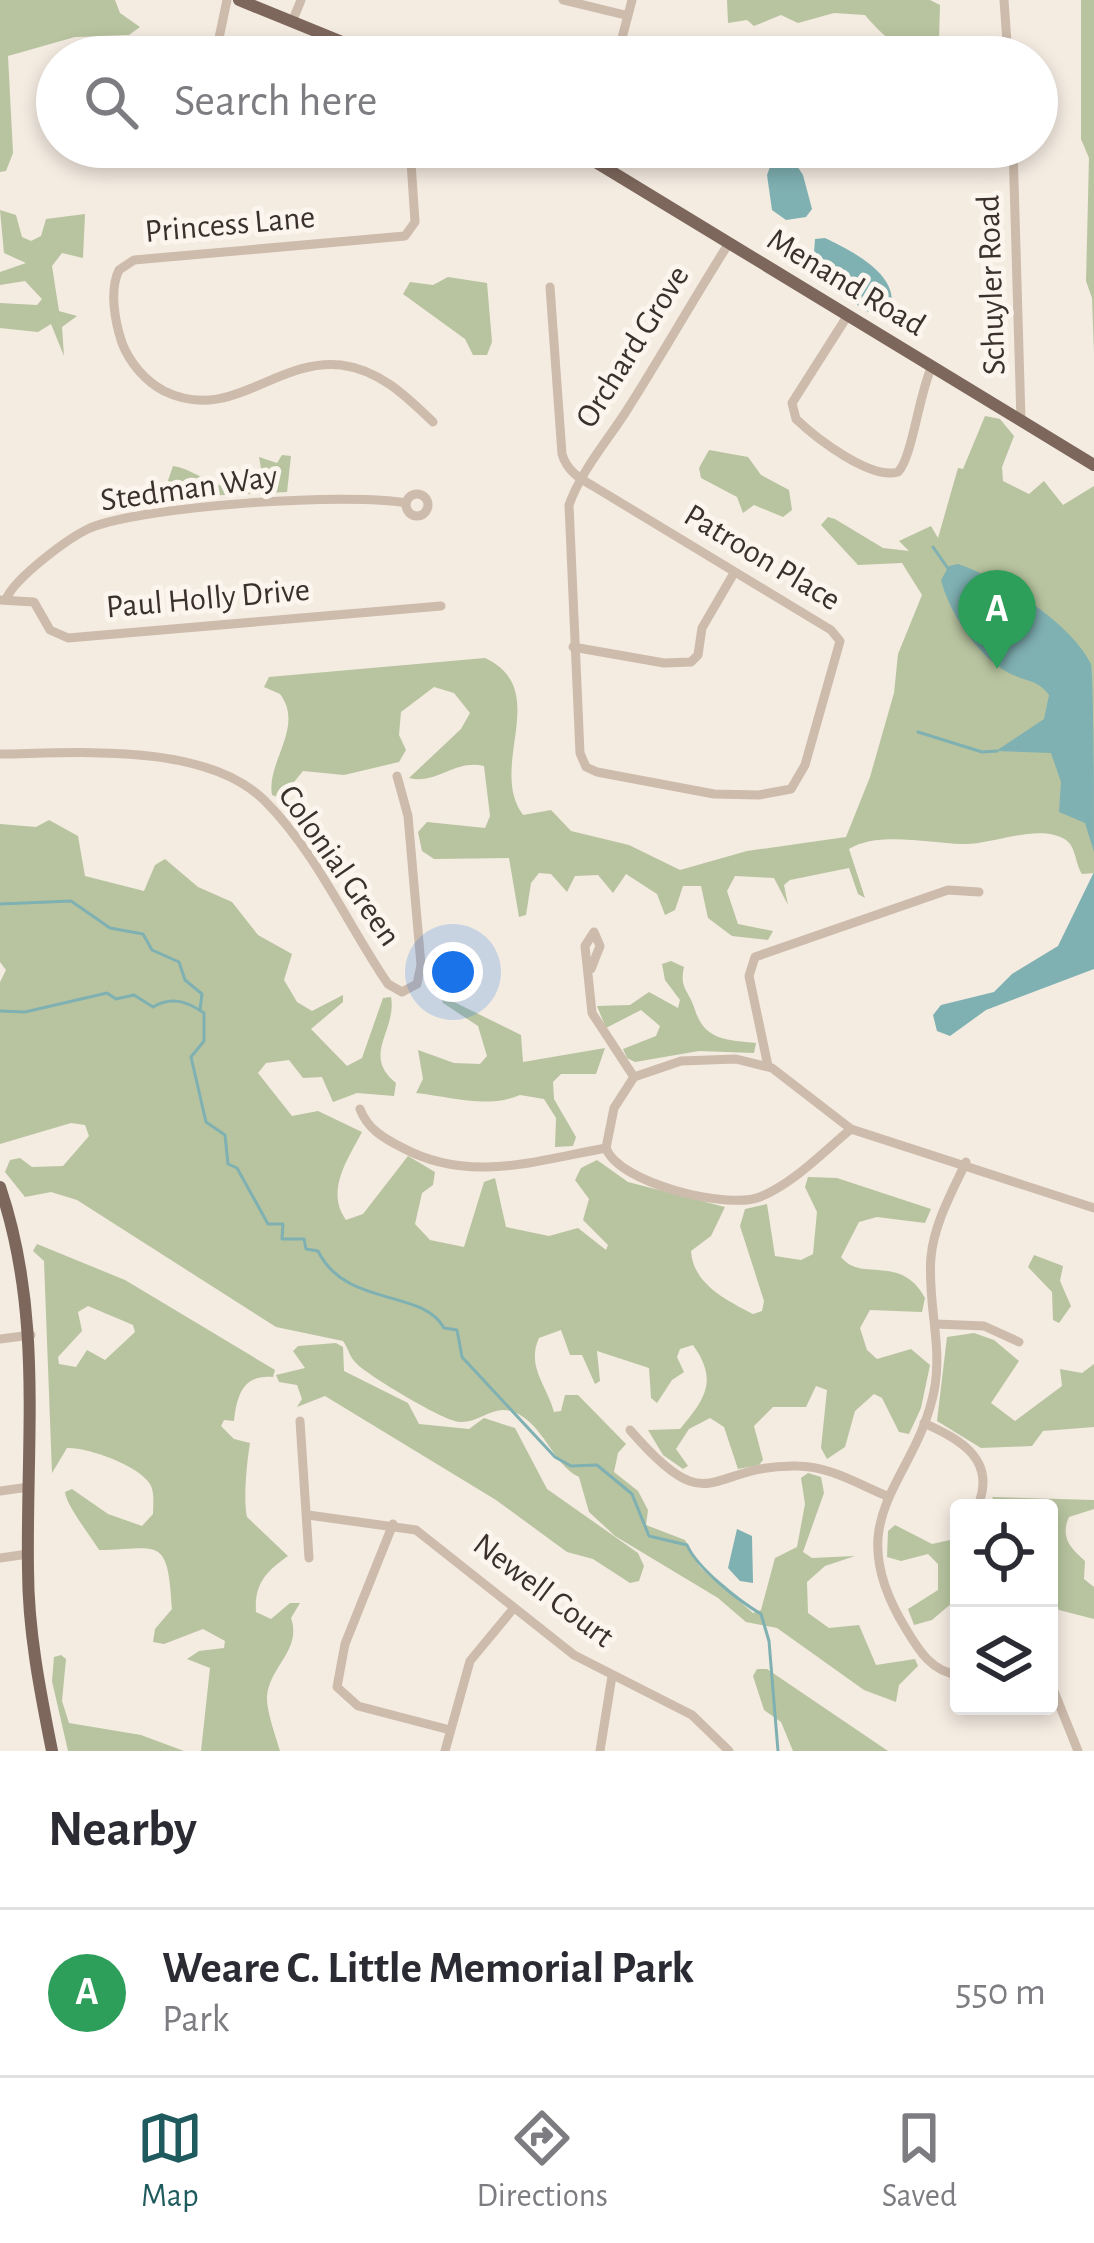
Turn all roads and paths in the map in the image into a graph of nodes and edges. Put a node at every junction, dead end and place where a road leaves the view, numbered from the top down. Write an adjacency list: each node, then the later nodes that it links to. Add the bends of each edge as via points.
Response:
1 (227, 0): 9 (street)
2 (239, 0): 8 (main road)
3 (301, 0): 8 (street)
4 (563, 0): 7 (street)
5 (632, 0): 7 (street)
6 (1004, 0): 12 (street)
7 (625, 15): 11 (street)
8 (292, 22): 10 (main road)
9 (219, 36)
10 (327, 36)
11 (621, 36)
12 (1007, 36)
13 (411, 168): 21 (street, Princess Lane, via 415,222 405,236 134,260 119,270 114,288 130,358 173,395 224,400 296,370 342,365 389,383)
14 (614, 168): 16 (main road, Menand Road)
15 (1014, 168): 20 (street, Schuyler Road)
16 (729, 243): 18 (main road, Menand Road); 23 (street, Orchard Grove)
17 (550, 287): 23 (street, via 562,454)
18 (848, 315): 19 (main road, Menand Road); 19 (street, via 792,403 796,419 818,436 880,473 898,472)
19 (932, 366): 20 (main road, Menand Road)
20 (1021, 421): 22 (main road, Menand Road)
21 (433, 422)
22 (1094, 465)
23 (583, 480): 25 (street, Patroon Place); 28 (street, Patroon Place, via 567,527)
24 (406, 502): 26 (street, Stedman Way, via 311,500 116,520 69,540)
25 (734, 573): 28 (street, via 691,662); 28 (street, Patroon Place, via 834,632 841,644 806,765 786,791 714,794 590,769 580,757)
26 (3, 600): 27 (street, Paul Holly Drive, via 37,604 50,630 68,638)
27 (441, 606)
28 (573, 647)
29 (0, 754): 30 (street, Colonial Green, via 178,760 242,783 276,812 388,984 402,992 417,984 421,965)
30 (397, 776)
31 (979, 892): 33 (street, via 948,890 755,957 748,976)
32 (591, 969): 34 (street, via 592,1013)
33 (768, 1066): 34 (street, via 703,1058); 36 (street)
34 (634, 1077): 37 (street, via 614,1108)
35 (360, 1109): 37 (street, via 385,1138 459,1169)
36 (851, 1129): 37 (street, via 783,1184 745,1202 632,1177); 38 (street)
37 (606, 1148)
38 (966, 1162): 40 (street); 41 (street, via 933,1240)
39 (0, 1187): 42 (main road)
40 (1094, 1208)
41 (936, 1324): 44 (street, via 994,1328); 46 (street, via 936,1375)
42 (31, 1335): 43 (street); 48 (main road)
43 (0, 1339)
44 (1018, 1342)
45 (300, 1421): 52 (street)
46 (924, 1423): 50 (street); 51 (street, via 977,1456)
47 (630, 1430): 50 (street, via 690,1482 803,1466)
48 (29, 1487): 49 (street); 54 (main road)
49 (0, 1491)
50 (886, 1496): 58 (street, via 879,1548 888,1596 926,1658)
51 (979, 1499)
52 (308, 1515): 53 (street, Newell Court); 56 (street)
53 (393, 1524): 57 (street, Newell Court, via 424,1534); 61 (street, via 336,1684 358,1706)
54 (28, 1554): 55 (street); 62 (main road)
55 (0, 1558)
56 (309, 1558)
57 (513, 1610): 59 (street, Newell Court); 61 (street, via 470,1661)
58 (950, 1670)
59 (612, 1676): 64 (street); 65 (street, Newell Court, via 700,1720)
60 (1058, 1701): 66 (street)
61 (449, 1730): 63 (street)
62 (52, 1751)
63 (445, 1751)
64 (600, 1751)
65 (729, 1751)
66 (1078, 1751)

